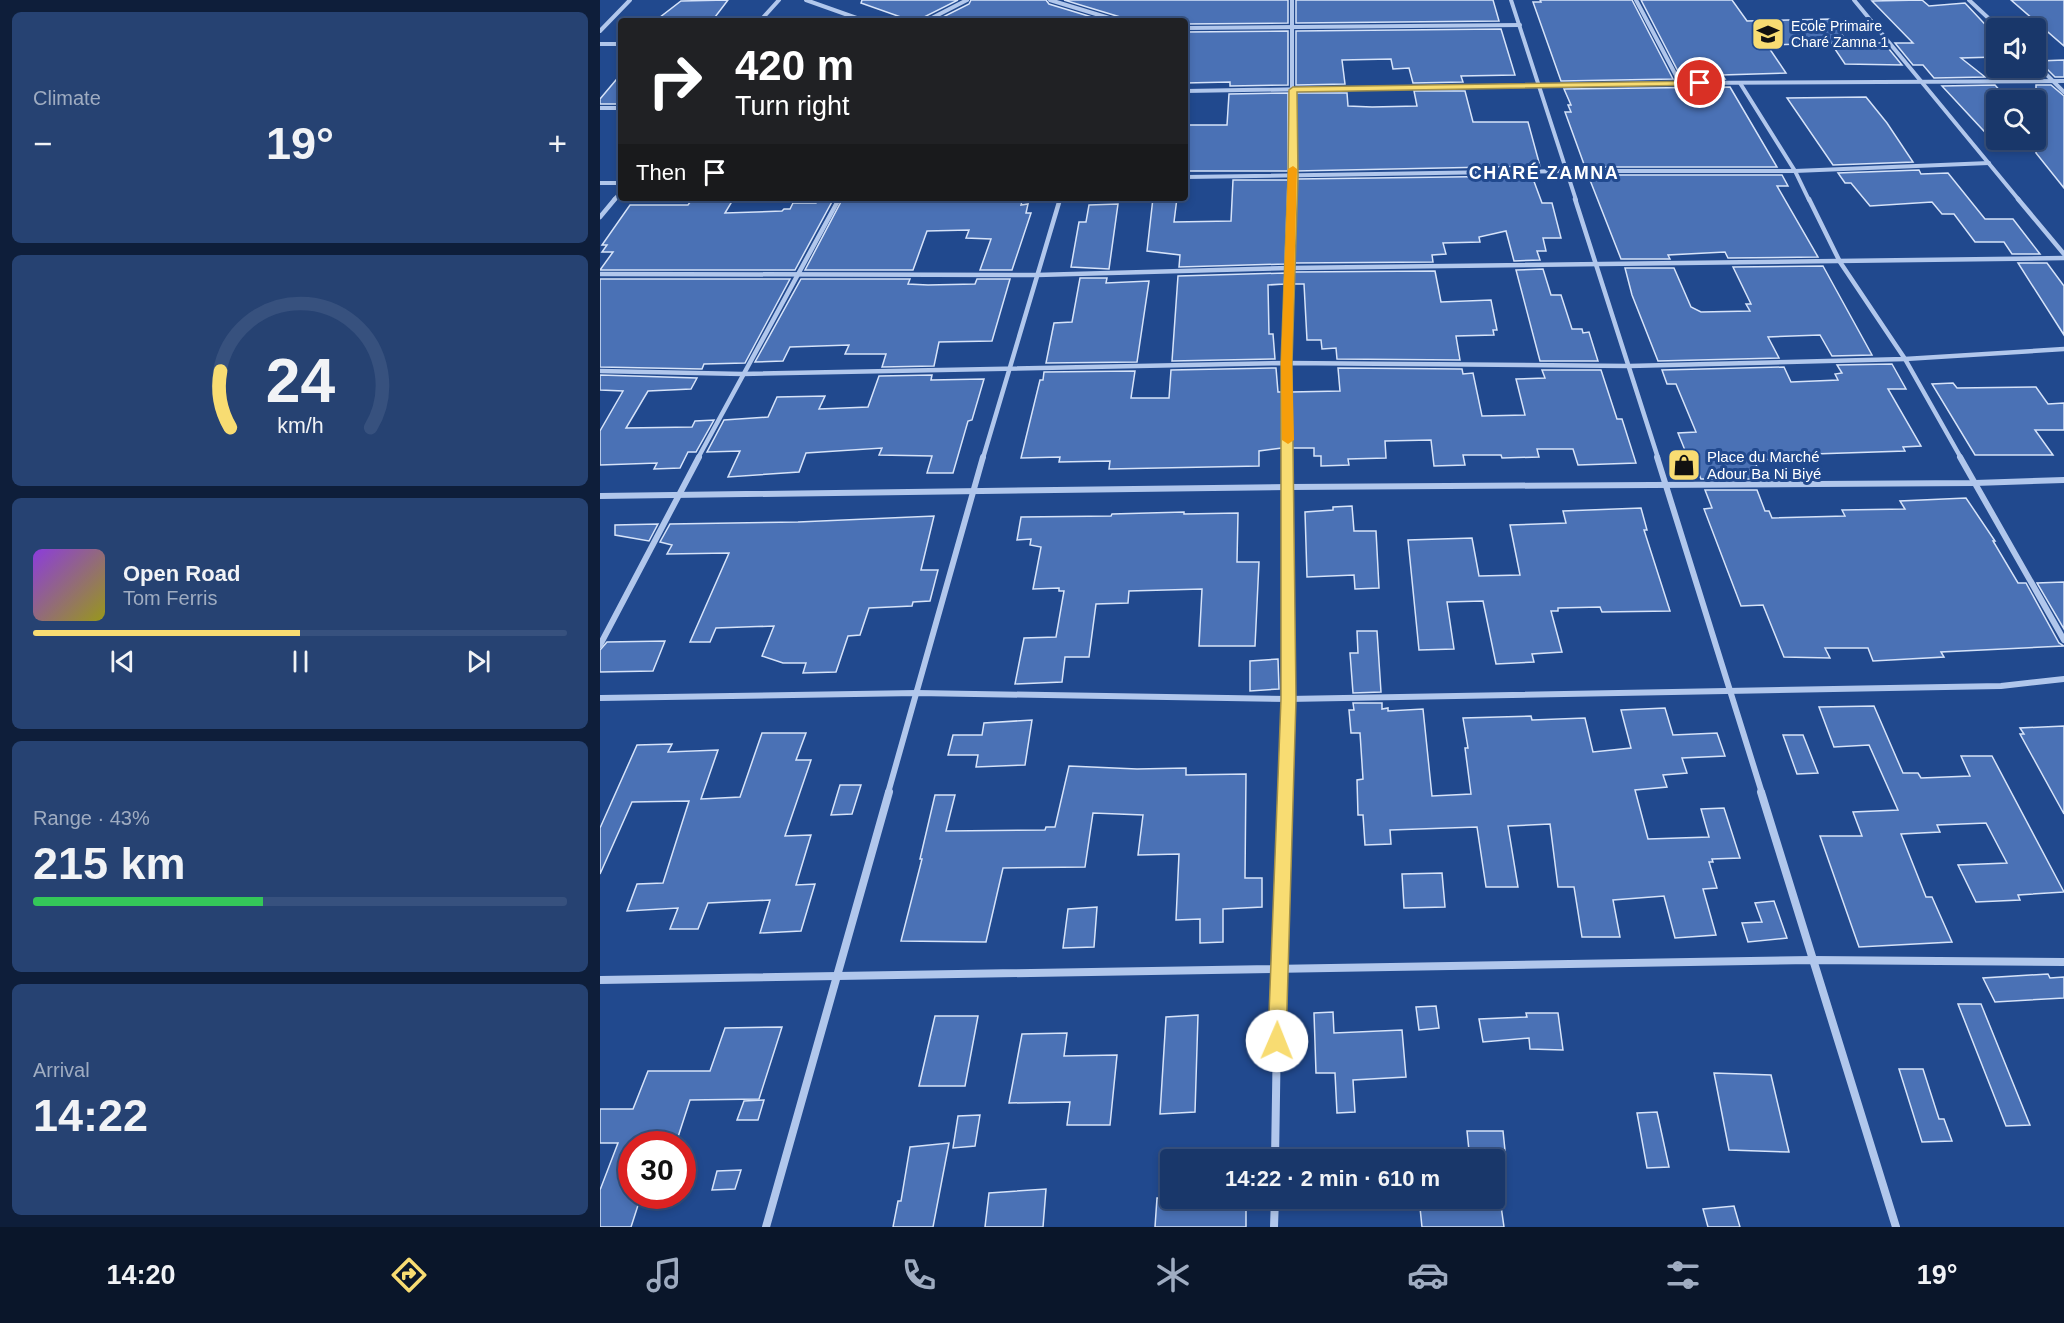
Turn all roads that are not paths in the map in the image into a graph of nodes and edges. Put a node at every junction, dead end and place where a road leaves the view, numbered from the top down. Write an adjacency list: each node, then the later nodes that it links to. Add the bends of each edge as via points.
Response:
1 (630, 0): 20 (street)
2 (779, 0): 12 (street)
3 (806, 0): 11 (street)
4 (967, 0): 14 (street)
5 (1050, 0): 15 (street)
6 (1292, 0): 18 (street)
7 (1511, 0): 17 (street)
8 (1636, 0): 27 (street)
9 (1854, 0): 26 (street)
10 (1969, 0): 16 (street)
11 (814, 1): 13 (street)
12 (763, 18)
13 (857, 18)
14 (932, 18)
15 (1109, 18)
16 (1988, 18)
17 (1520, 25): 18 (street); 29 (street)
18 (1292, 27): 19 (street); 30 (street)
19 (1188, 28)
20 (600, 31)
21 (600, 44): 22 (street)
22 (618, 44)
23 (2046, 73): 24 (street)
24 (2054, 81): 25 (street); 26 (street); 32 (street)
25 (2064, 81)
26 (1922, 82): 28 (street); 35 (street)
27 (1680, 83): 28 (street); 29 (street)
28 (1740, 83): 37 (street)
29 (1538, 86): 30 (street); 36 (street)
30 (1293, 90): 31 (street); 38 (street)
31 (1188, 91)
32 (2064, 92)
33 (600, 108): 34 (street)
34 (618, 108)
35 (1989, 164): 37 (street); 46 (street)
36 (1565, 171): 37 (street); 38 (street); 48 (street)
37 (1794, 171): 47 (street)
38 (1293, 176): 39 (street); 49 (street)
39 (1188, 177)
40 (600, 183): 41 (street)
41 (618, 183)
42 (618, 196): 45 (street)
43 (837, 201): 52 (street)
44 (1059, 201): 51 (street)
45 (600, 217)
46 (2064, 256): 47 (street)
47 (1840, 262): 48 (street); 54 (street)
48 (1596, 265): 49 (street); 56 (street)
49 (1289, 268): 51 (street); 55 (street)
50 (600, 274): 52 (street)
51 (1038, 275): 52 (street); 57 (street)
52 (796, 276): 59 (street)
53 (2064, 349): 54 (street)
54 (1905, 358): 56 (street); 61 (street)
55 (1286, 363): 56 (street); 57 (street); 63 (street)
56 (1629, 366): 62 (street)
57 (1008, 370): 59 (street); 64 (street)
58 (600, 371): 59 (street)
59 (743, 374): 65 (street)
60 (2064, 480): 61 (street)
61 (1975, 483): 62 (street); 67 (street)
62 (1666, 484): 63 (street); 70 (street)
63 (1289, 487): 64 (street); 73 (street)
64 (974, 491): 65 (street); 71 (street)
65 (680, 494): 66 (street); 68 (street)
66 (600, 496)
67 (2064, 640)
68 (600, 645)
69 (2064, 679): 70 (street, via 2001,686)
70 (1729, 690): 73 (street); 74 (street)
71 (917, 693): 72 (street); 73 (street); 77 (street)
72 (600, 698)
73 (1288, 699): 76 (street)
74 (1812, 960): 75 (street); 76 (street); 83 (street)
75 (2064, 962)
76 (1278, 969): 77 (street); 79 (street)
77 (836, 977): 78 (street); 81 (street)
78 (600, 980)
79 (1275, 1149)
80 (1275, 1209): 82 (street)
81 (765, 1227)
82 (1274, 1227)
83 (1896, 1227)

